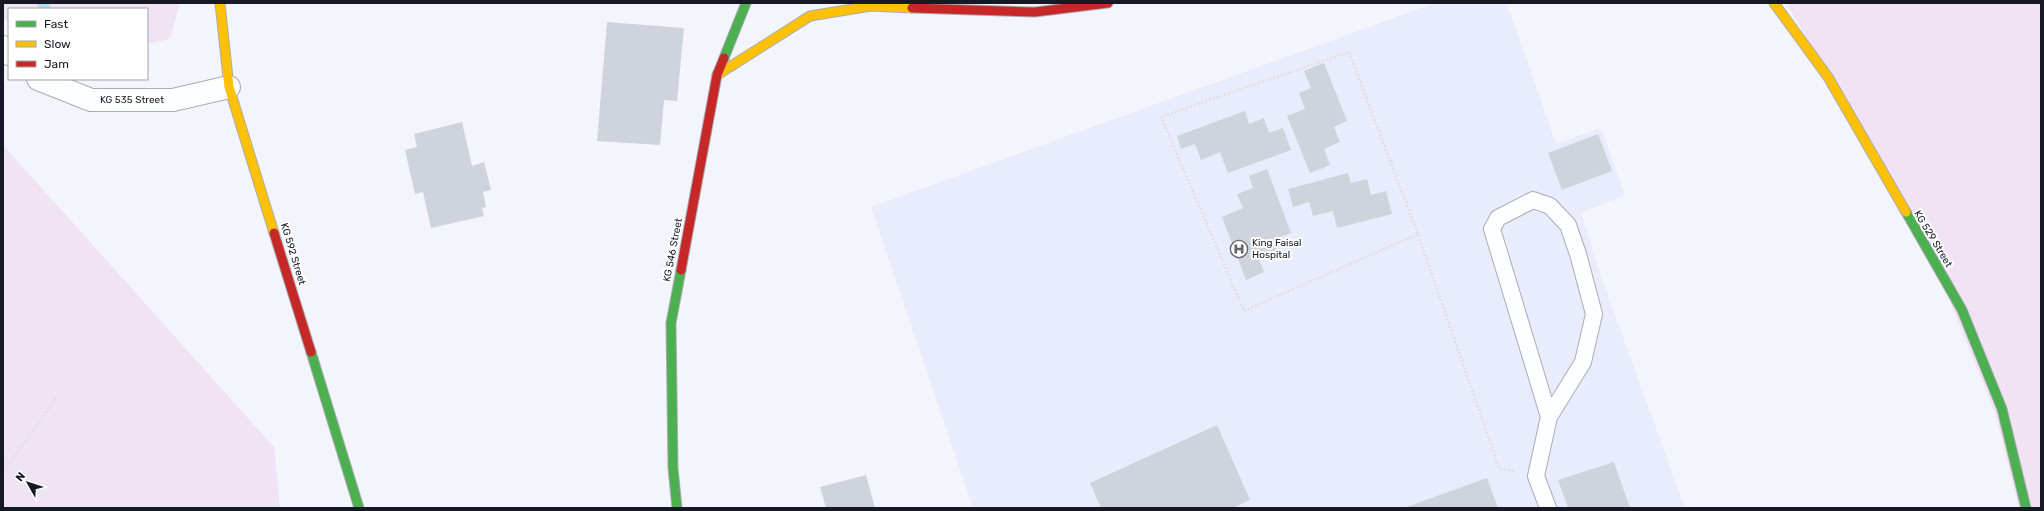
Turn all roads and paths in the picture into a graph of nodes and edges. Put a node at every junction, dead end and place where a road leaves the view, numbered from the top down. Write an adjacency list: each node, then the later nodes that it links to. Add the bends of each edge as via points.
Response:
1 (220, 3): 7 (street, KG 592 Street)
2 (746, 3): 5 (street, KG 546 Street)
3 (1108, 3): 5 (street, via 1035,12 871,6 810,16)
4 (1774, 3): 16 (street, KG 529 Street, via 1828,77 1962,310 2002,409)
5 (717, 75): 14 (street, KG 546 Street, via 671,323 673,468)
6 (41, 80): 7 (street, KG 535 Street, via 91,100 173,100)
7 (229, 87): 13 (street, KG 592 Street)
8 (1418, 234): 8 (path, via 1349,52 1161,117 1244,311); 12 (path, via 1499,468)
9 (57, 396): 11 (path)
10 (1549, 417): 10 (lane, via 1583,362 1594,314 1568,225 1550,206 1533,200 1498,218 1492,229); 12 (lane)
11 (3, 471)
12 (1536, 476): 15 (lane)
13 (359, 508)
14 (677, 508)
15 (1548, 508)
16 (2026, 508)

